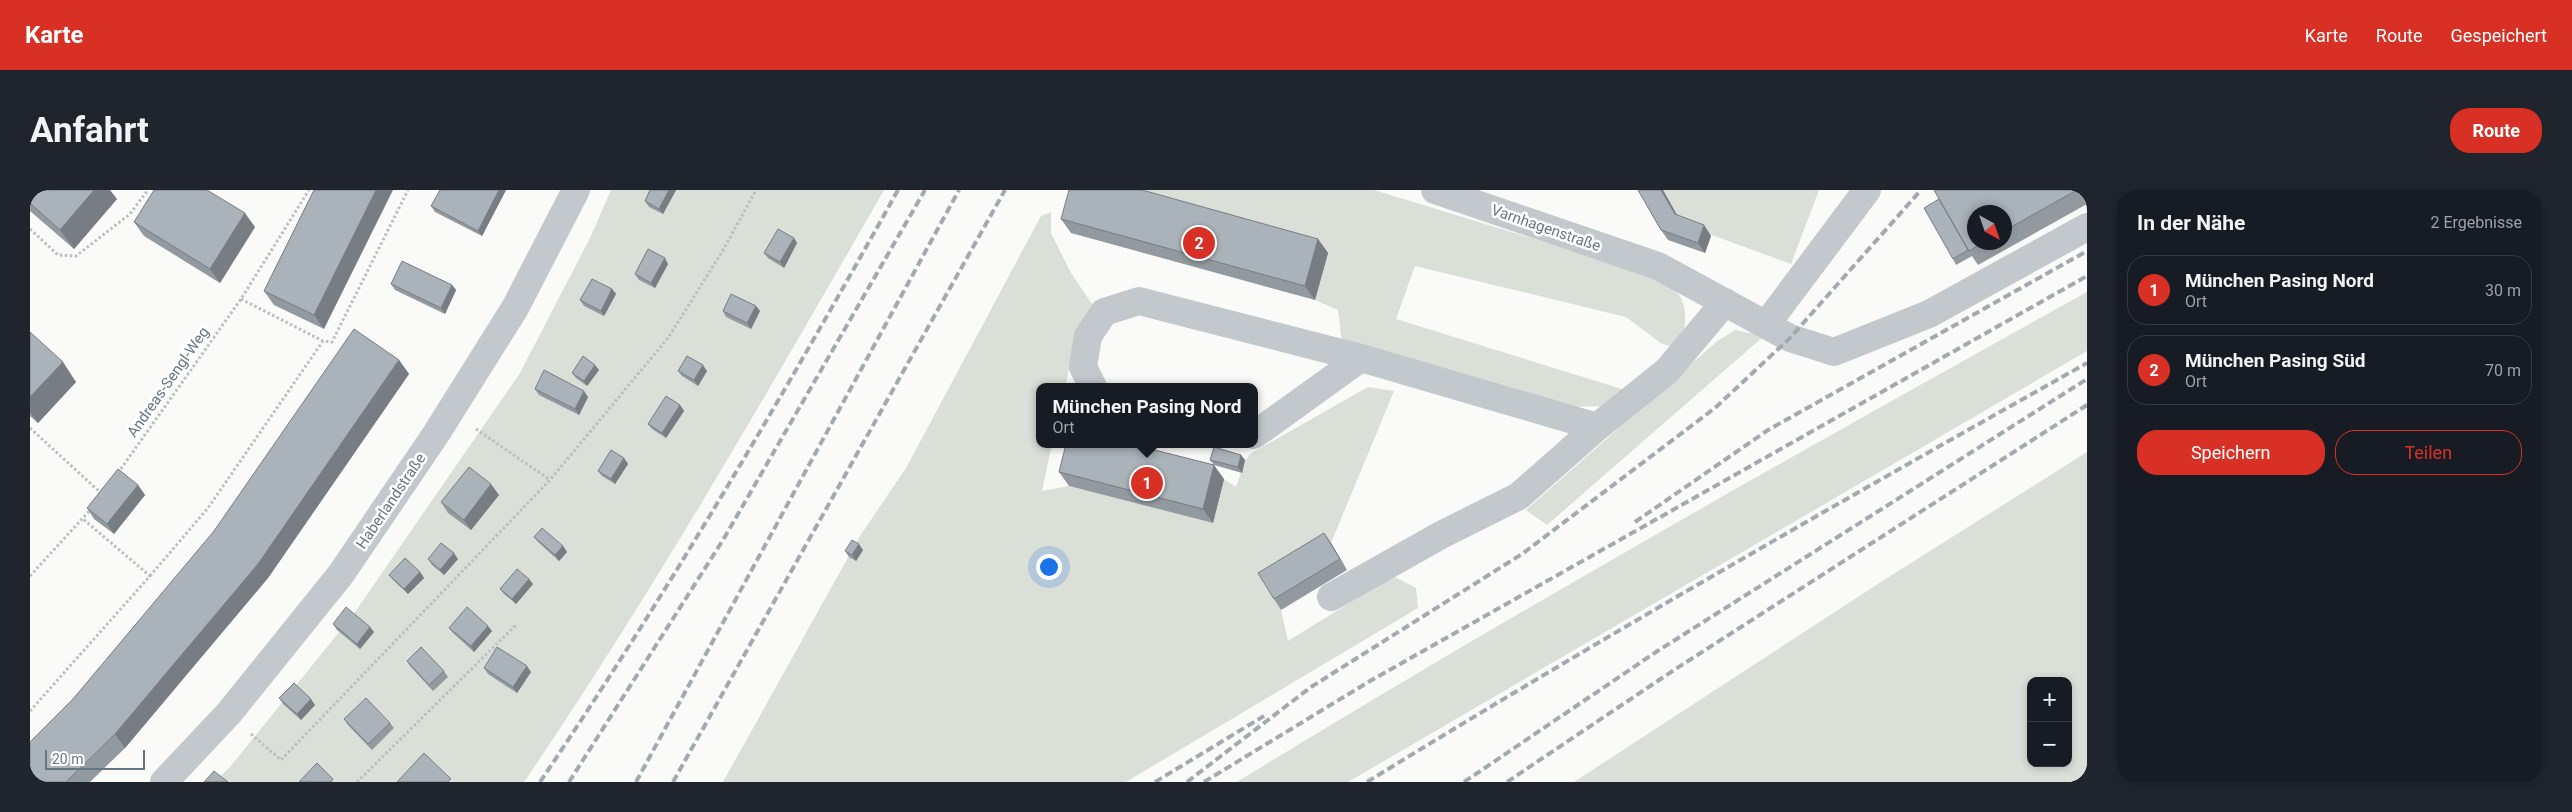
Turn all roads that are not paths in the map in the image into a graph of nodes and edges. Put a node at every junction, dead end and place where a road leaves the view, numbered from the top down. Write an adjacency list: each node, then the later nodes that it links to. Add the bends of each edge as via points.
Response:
1 (576, 190): 12 (street, Haberlandstraße, via 515,308 436,434 341,574 229,713)
2 (1435, 190): 5 (street, Varnhagenstraße, via 1658,266)
3 (1867, 190): 6 (street)
4 (2087, 227): 6 (street, Varnhagenstraße, via 1929,314 1834,352 1790,338)
5 (1725, 302): 6 (street, Varnhagenstraße); 9 (street, via 1667,371)
6 (1766, 325)
7 (1361, 358): 8 (street, via 1139,301 1104,312 1088,336 1083,366); 9 (street); 10 (street)
8 (1092, 383)
9 (1597, 427): 11 (street, via 1519,496)
10 (1258, 432)
11 (1331, 597)
12 (164, 782)

